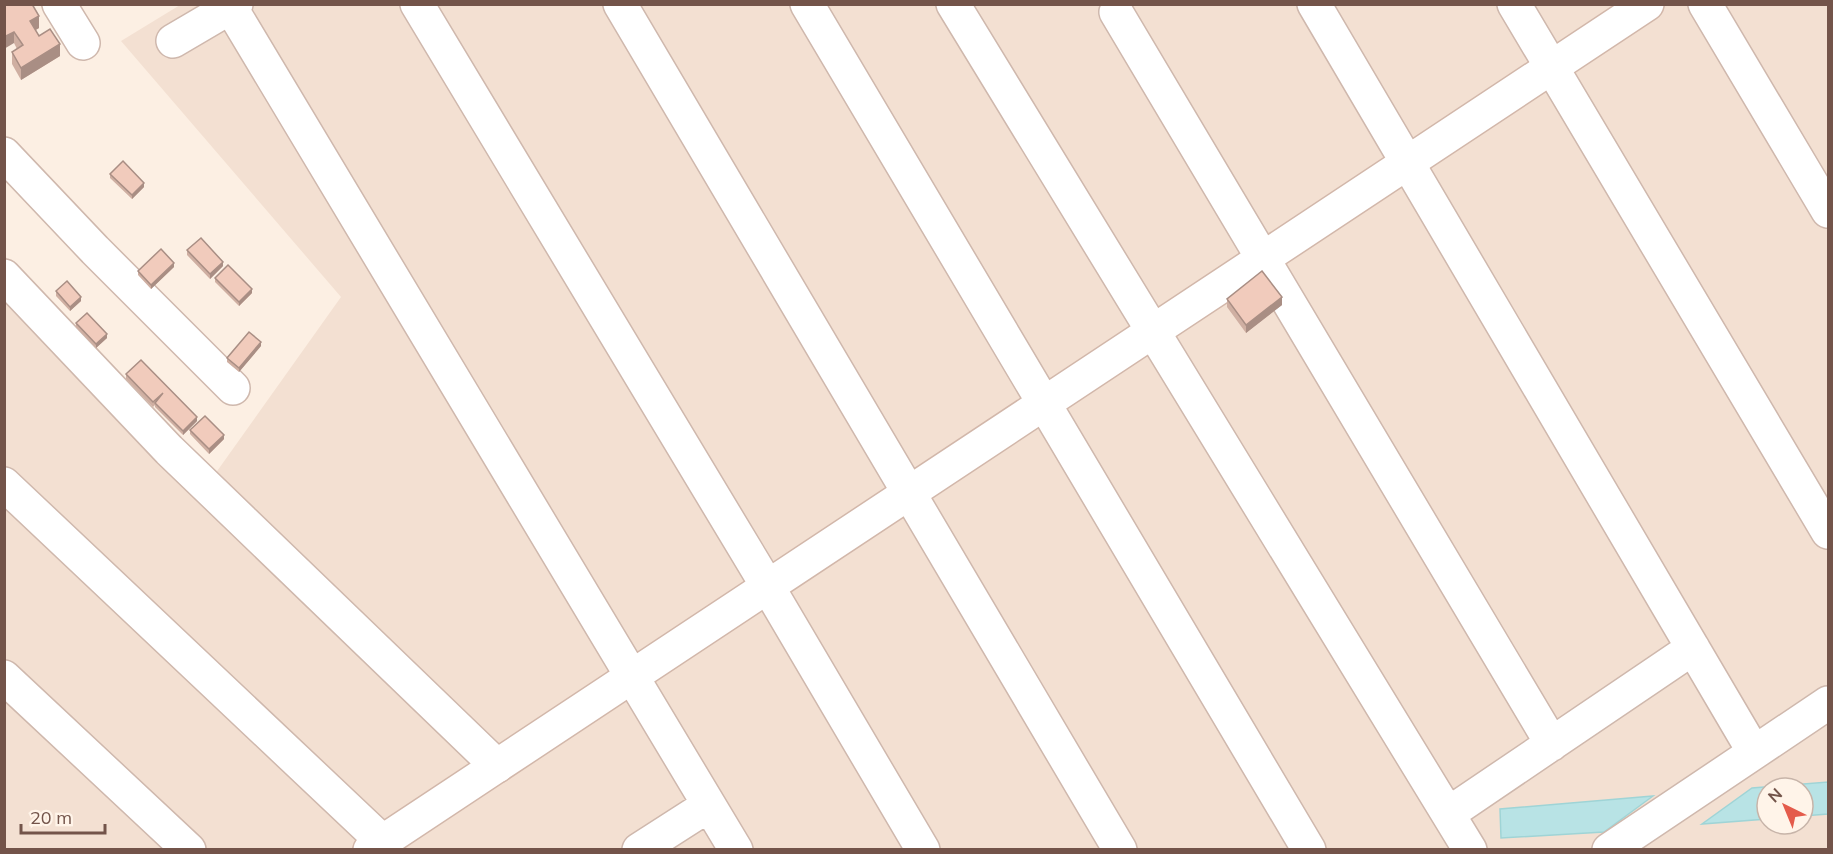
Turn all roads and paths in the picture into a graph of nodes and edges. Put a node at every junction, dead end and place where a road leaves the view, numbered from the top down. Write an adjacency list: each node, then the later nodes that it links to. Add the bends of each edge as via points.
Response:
1 (59, 4): 13 (street)
2 (417, 4): 26 (street)
3 (620, 4): 24 (street)
4 (807, 4): 22 (street)
5 (953, 4): 20 (street)
6 (1314, 4): 16 (street)
7 (1514, 4): 14 (street)
8 (1647, 4): 14 (street)
9 (1705, 4): 17 (street)
10 (234, 6): 12 (street); 28 (street)
11 (1116, 12): 18 (street)
12 (173, 41)
13 (83, 43)
14 (1552, 68): 16 (street); 25 (street)
15 (4, 154): 21 (street)
16 (1408, 163): 18 (street); 27 (street)
17 (1828, 211)
18 (1263, 259): 20 (street); 31 (street)
19 (4, 276): 33 (street, via 169,450)
20 (1153, 332): 22 (street); 35 (street)
21 (232, 388)
22 (1044, 404): 24 (street); 43 (street)
23 (4, 484): 37 (street)
24 (909, 493): 26 (street); 42 (street)
25 (1828, 531)
26 (768, 587): 28 (street); 41 (street)
27 (1693, 648): 31 (street); 32 (street)
28 (632, 676): 33 (street); 34 (street)
29 (4, 677): 38 (street)
30 (1828, 703): 32 (street)
31 (1552, 744): 35 (street)
32 (1754, 752): 36 (street)
33 (497, 766): 37 (street)
34 (709, 805): 39 (street); 40 (street)
35 (1448, 814): 44 (street)
36 (1631, 844)
37 (376, 845)
38 (189, 849)
39 (639, 849)
40 (736, 849)
41 (923, 849)
42 (1120, 849)
43 (1309, 849)
44 (1470, 849)

